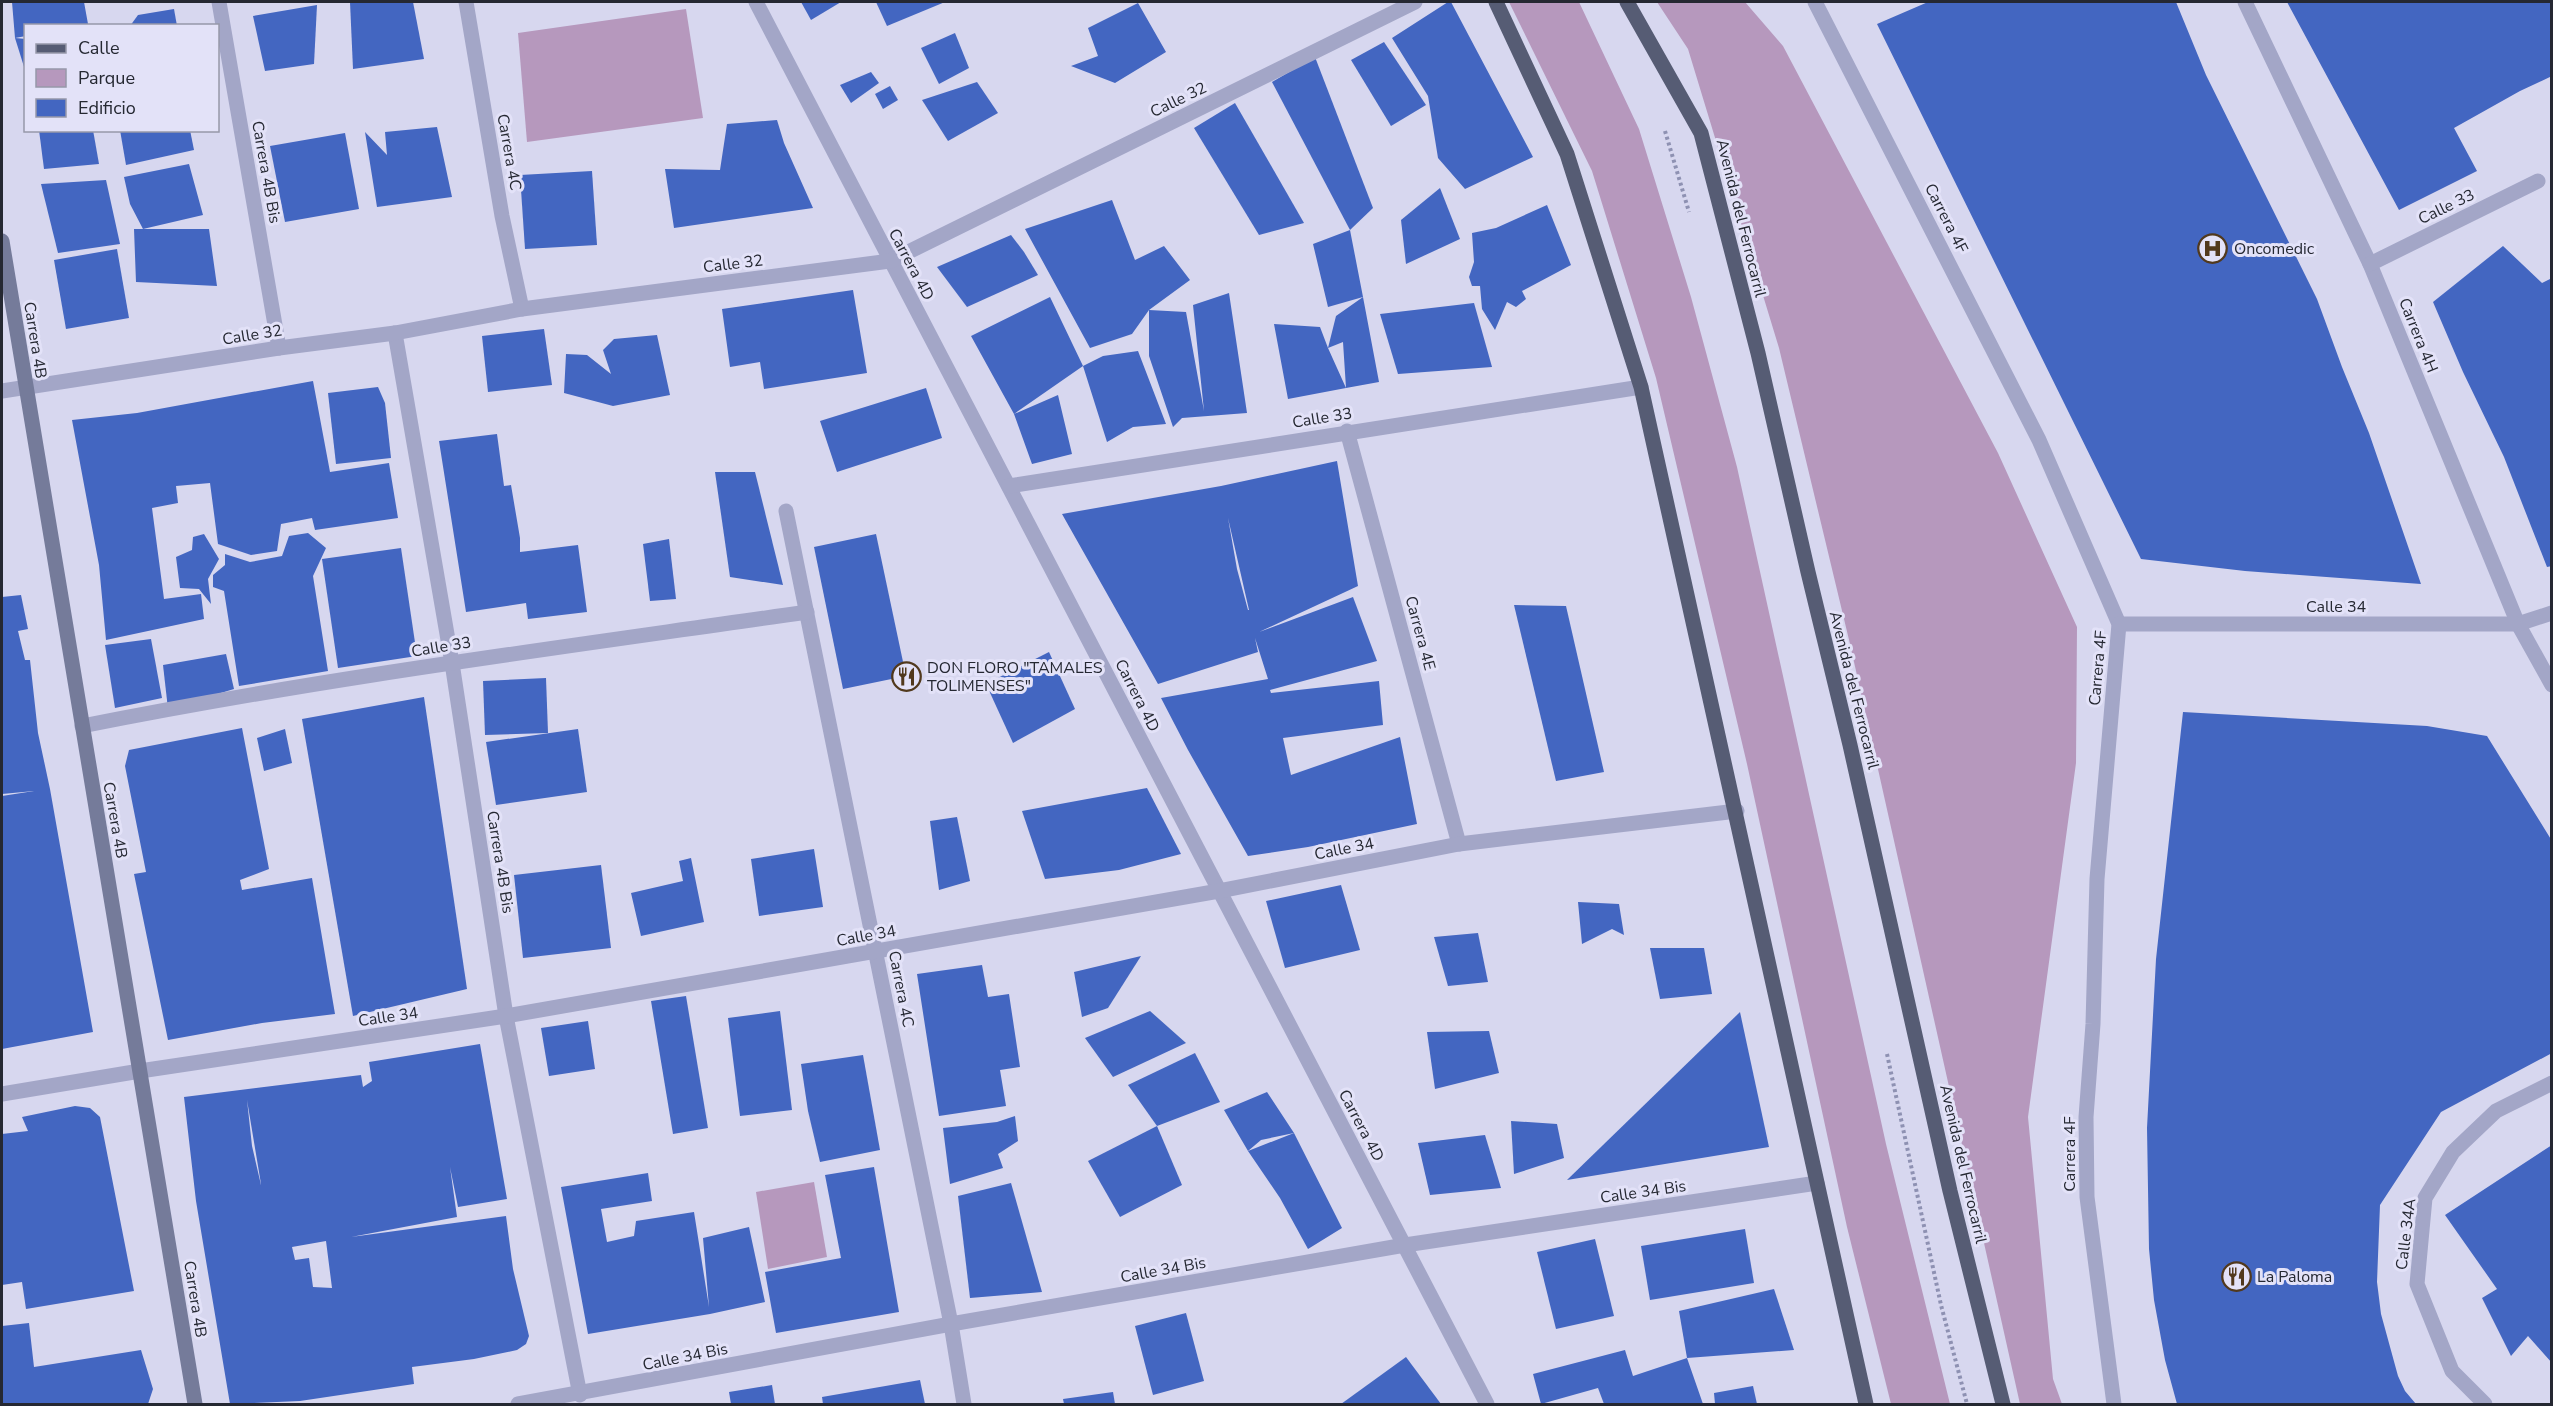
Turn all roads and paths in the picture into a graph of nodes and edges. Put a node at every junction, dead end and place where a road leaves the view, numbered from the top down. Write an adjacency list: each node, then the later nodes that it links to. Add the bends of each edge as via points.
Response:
1 (219, 2): 17 (street, Carrera 4B Bis)
2 (466, 2): 15 (street, Carrera 4C)
3 (756, 2): 13 (street, Carrera 4D)
4 (1415, 2): 13 (street, Calle 32)
5 (1496, 2): 19 (main road, via 1567,154)
6 (1627, 2): 50 (main road, Avenida del Ferrocarril, via 1701,133 1758,353 1950,1191)
7 (1815, 2): 26 (street, Carrera 4F, via 2039,440)
8 (2245, 2): 14 (street, Carrera 4H)
9 (1662, 122): 11 (path)
10 (2538, 181): 14 (street, Calle 33)
11 (1690, 214)
12 (2, 241): 18 (main road, Carrera 4B)
13 (890, 261): 15 (street, Calle 32); 22 (street, Carrera 4D)
14 (2370, 264): 27 (street, Carrera 4H)
15 (522, 309): 16 (street, Calle 32)
16 (395, 333): 17 (street, Calle 32); 28 (street, Carrera 4B Bis)
17 (279, 348): 18 (street, Calle 32)
18 (26, 387): 20 (street, Calle 32); 30 (main road, Carrera 4B)
19 (1641, 387): 21 (street, Calle 33); 31 (main road)
20 (2, 391)
21 (1347, 431): 22 (street, Calle 33); 32 (street, Carrera 4E)
22 (1009, 486): 33 (street, Carrera 4D)
23 (786, 511): 24 (street, Carrera 4C)
24 (807, 612): 28 (street, Calle 33); 34 (street, Carrera 4C)
25 (2552, 613): 27 (street, Calle 34)
26 (2119, 624): 27 (street, Calle 34); 51 (street, Carrera 4F, via 2097,879 2086,1117 2087,1197)
27 (2518, 624): 29 (street, Carrera 4H)
28 (452, 663): 30 (street, Calle 33); 35 (street, Carrera 4B Bis)
29 (2552, 685)
30 (82, 726): 37 (main road, Carrera 4B)
31 (1737, 811): 32 (street, Calle 34); 40 (main road)
32 (1459, 844): 33 (street, Calle 34)
33 (1219, 891): 34 (street, Calle 34); 41 (street, Carrera 4D)
34 (876, 952): 35 (street, Calle 34); 42 (street, Carrera 4C)
35 (506, 1016): 37 (street, Calle 34); 43 (street, Carrera 4B Bis)
36 (1886, 1049): 49 (path, via 1941,1305)
37 (140, 1071): 39 (street, Calle 34); 44 (main road, Carrera 4B)
38 (2552, 1083): 52 (street, Calle 34A, via 2496,1111 2453,1152 2425,1198 2417,1284 2452,1371)
39 (2, 1094)
40 (1817, 1183): 41 (street, Calle 34 Bis); 48 (main road)
41 (1405, 1245): 42 (street, Calle 34 Bis); 47 (street, Carrera 4D)
42 (951, 1324): 43 (street, Calle 34 Bis); 46 (street, Carrera 4C)
43 (580, 1395): 45 (street, Calle 34 Bis)
44 (195, 1404)
45 (518, 1404)
46 (964, 1404)
47 (1487, 1404)
48 (1866, 1404)
49 (1967, 1404)
50 (2003, 1404)
51 (2114, 1404)
52 (2485, 1404)

